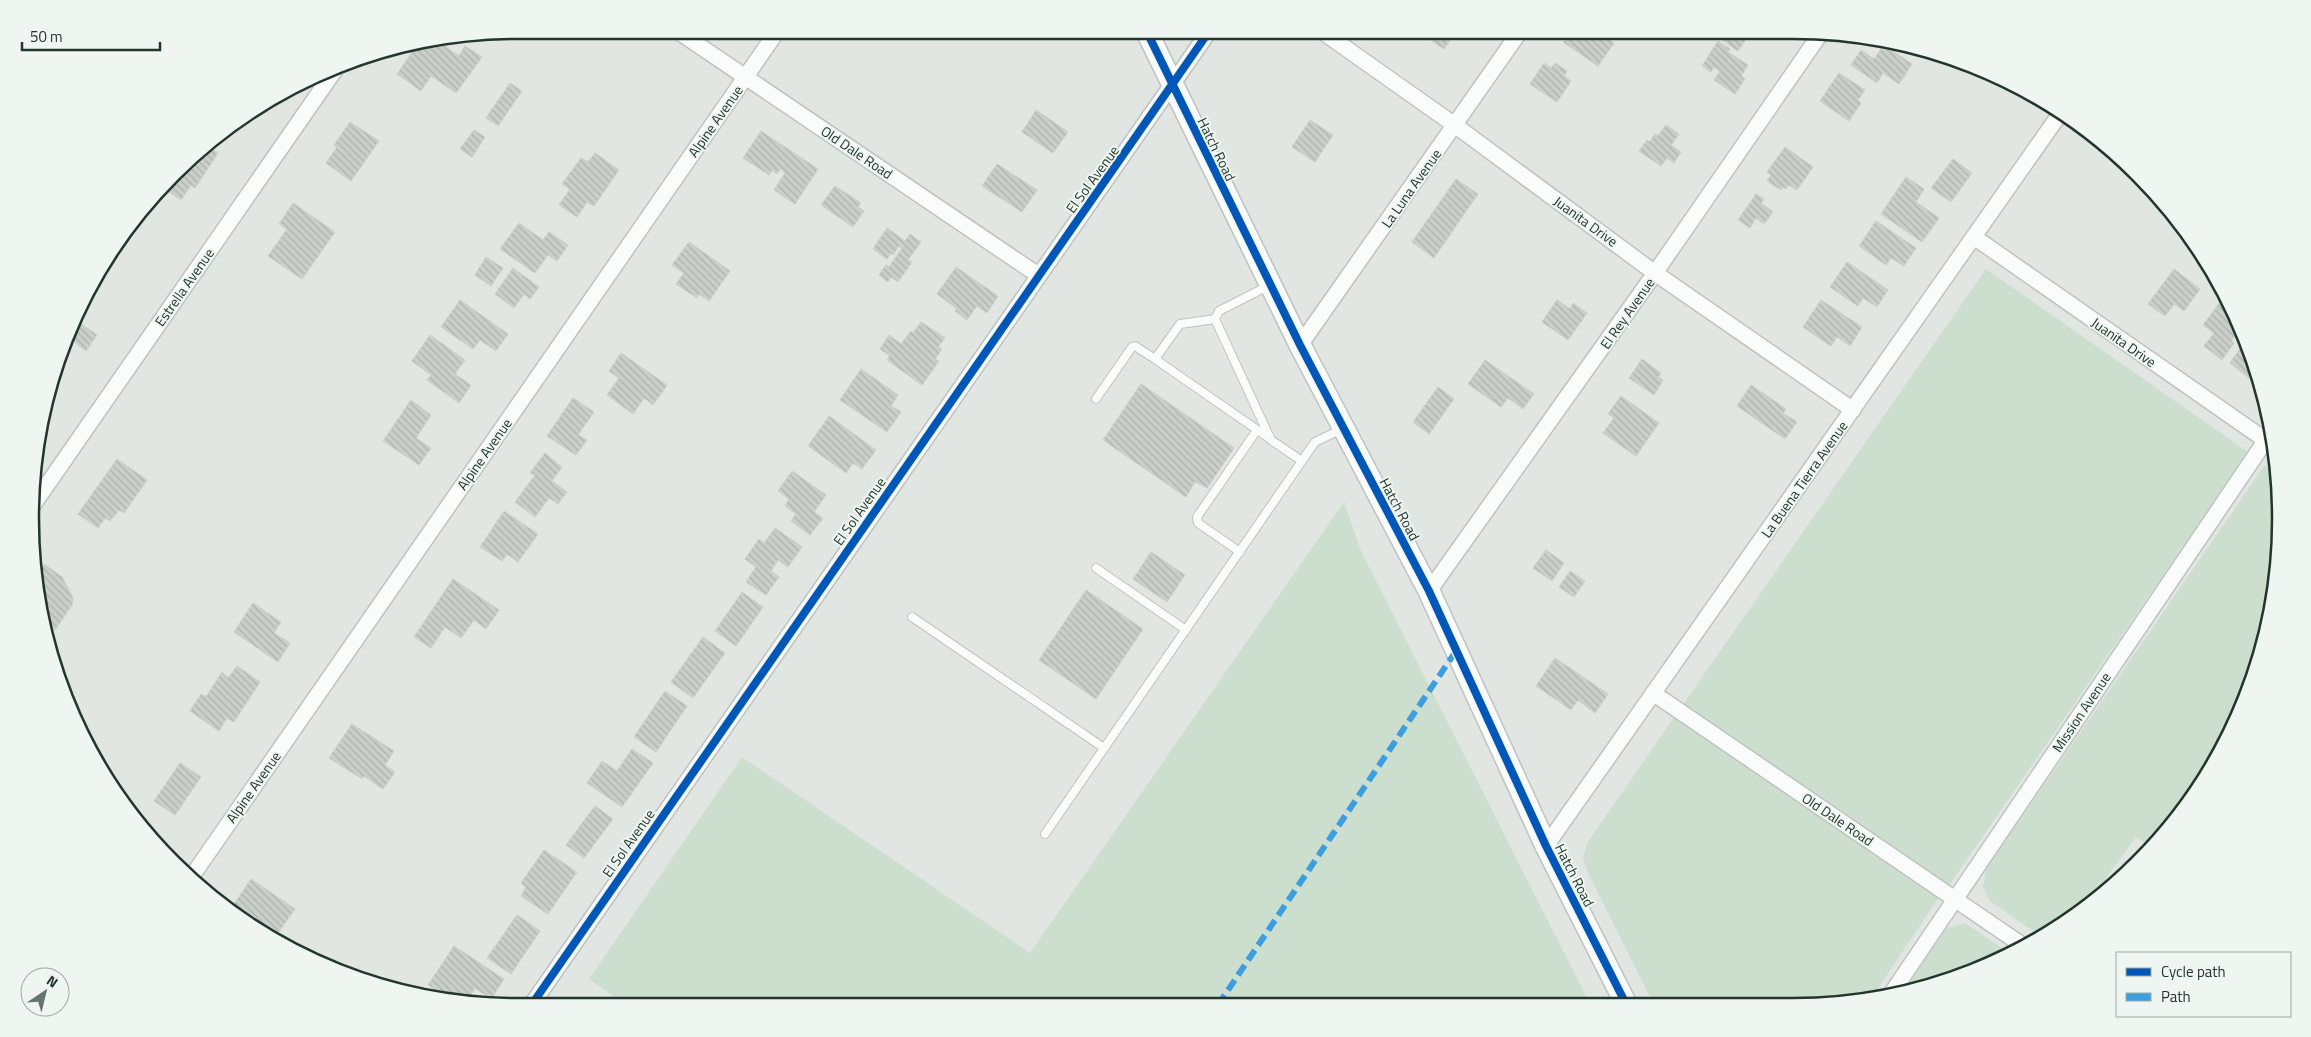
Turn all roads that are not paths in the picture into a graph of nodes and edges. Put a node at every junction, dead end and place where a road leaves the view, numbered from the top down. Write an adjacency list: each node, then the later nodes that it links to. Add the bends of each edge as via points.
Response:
1 (690, 39): 8 (street, Old Dale Road)
2 (772, 39): 8 (street, Alpine Avenue)
3 (1150, 39): 10 (street, Hatch Road)
4 (1204, 39): 10 (street, El Sol Avenue)
5 (1333, 39): 12 (street, Juanita Drive)
6 (1515, 39): 12 (street, La Luna Avenue)
7 (1817, 40): 14 (street, El Rey Avenue)
8 (746, 76): 15 (street, Old Dale Road); 38 (street, Alpine Avenue)
9 (331, 77): 28 (street, Estrella Avenue)
10 (1172, 84): 15 (street, El Sol Avenue); 16 (street, Hatch Road)
11 (2057, 119): 13 (street, La Buena Tierra Avenue)
12 (1456, 126): 14 (street, Juanita Drive); 18 (street, La Luna Avenue)
13 (1974, 237): 21 (street, La Buena Tierra Avenue); 24 (street, Juanita Drive)
14 (1655, 273): 21 (street, Juanita Drive); 31 (street, El Rey Avenue)
15 (1038, 275): 42 (street, El Sol Avenue)
16 (1270, 285): 17 (lane, via 1219,311); 18 (street, Hatch Road)
17 (1215, 319): 19 (lane, via 1180,324); 25 (lane)
18 (1300, 345): 22 (street, Hatch Road)
19 (1155, 359): 20 (lane, via 1132,347); 23 (lane)
20 (1096, 399)
21 (1853, 410): 34 (street, La Buena Tierra Avenue)
22 (1344, 428): 27 (lane, via 1315,442); 31 (street, Hatch Road)
23 (1257, 430): 25 (lane); 29 (lane, via 1197,516 1198,523)
24 (2265, 435)
25 (1271, 440): 27 (lane)
26 (2266, 446): 39 (street, Mission Avenue)
27 (1302, 461): 29 (lane)
28 (40, 495)
29 (1240, 552): 33 (lane)
30 (1096, 568): 33 (lane)
31 (1430, 592): 37 (street, Hatch Road)
32 (912, 617): 35 (lane)
33 (1186, 630): 35 (lane)
34 (1653, 693): 37 (street, La Buena Tierra Avenue); 39 (street, Old Dale Road)
35 (1104, 748): 36 (lane)
36 (1045, 834)
37 (1546, 846): 43 (street, Hatch Road)
38 (195, 872)
39 (1955, 899): 40 (street, Old Dale Road); 41 (street, Mission Avenue)
40 (2018, 942)
41 (1895, 987)
42 (536, 998)
43 (1623, 998)

